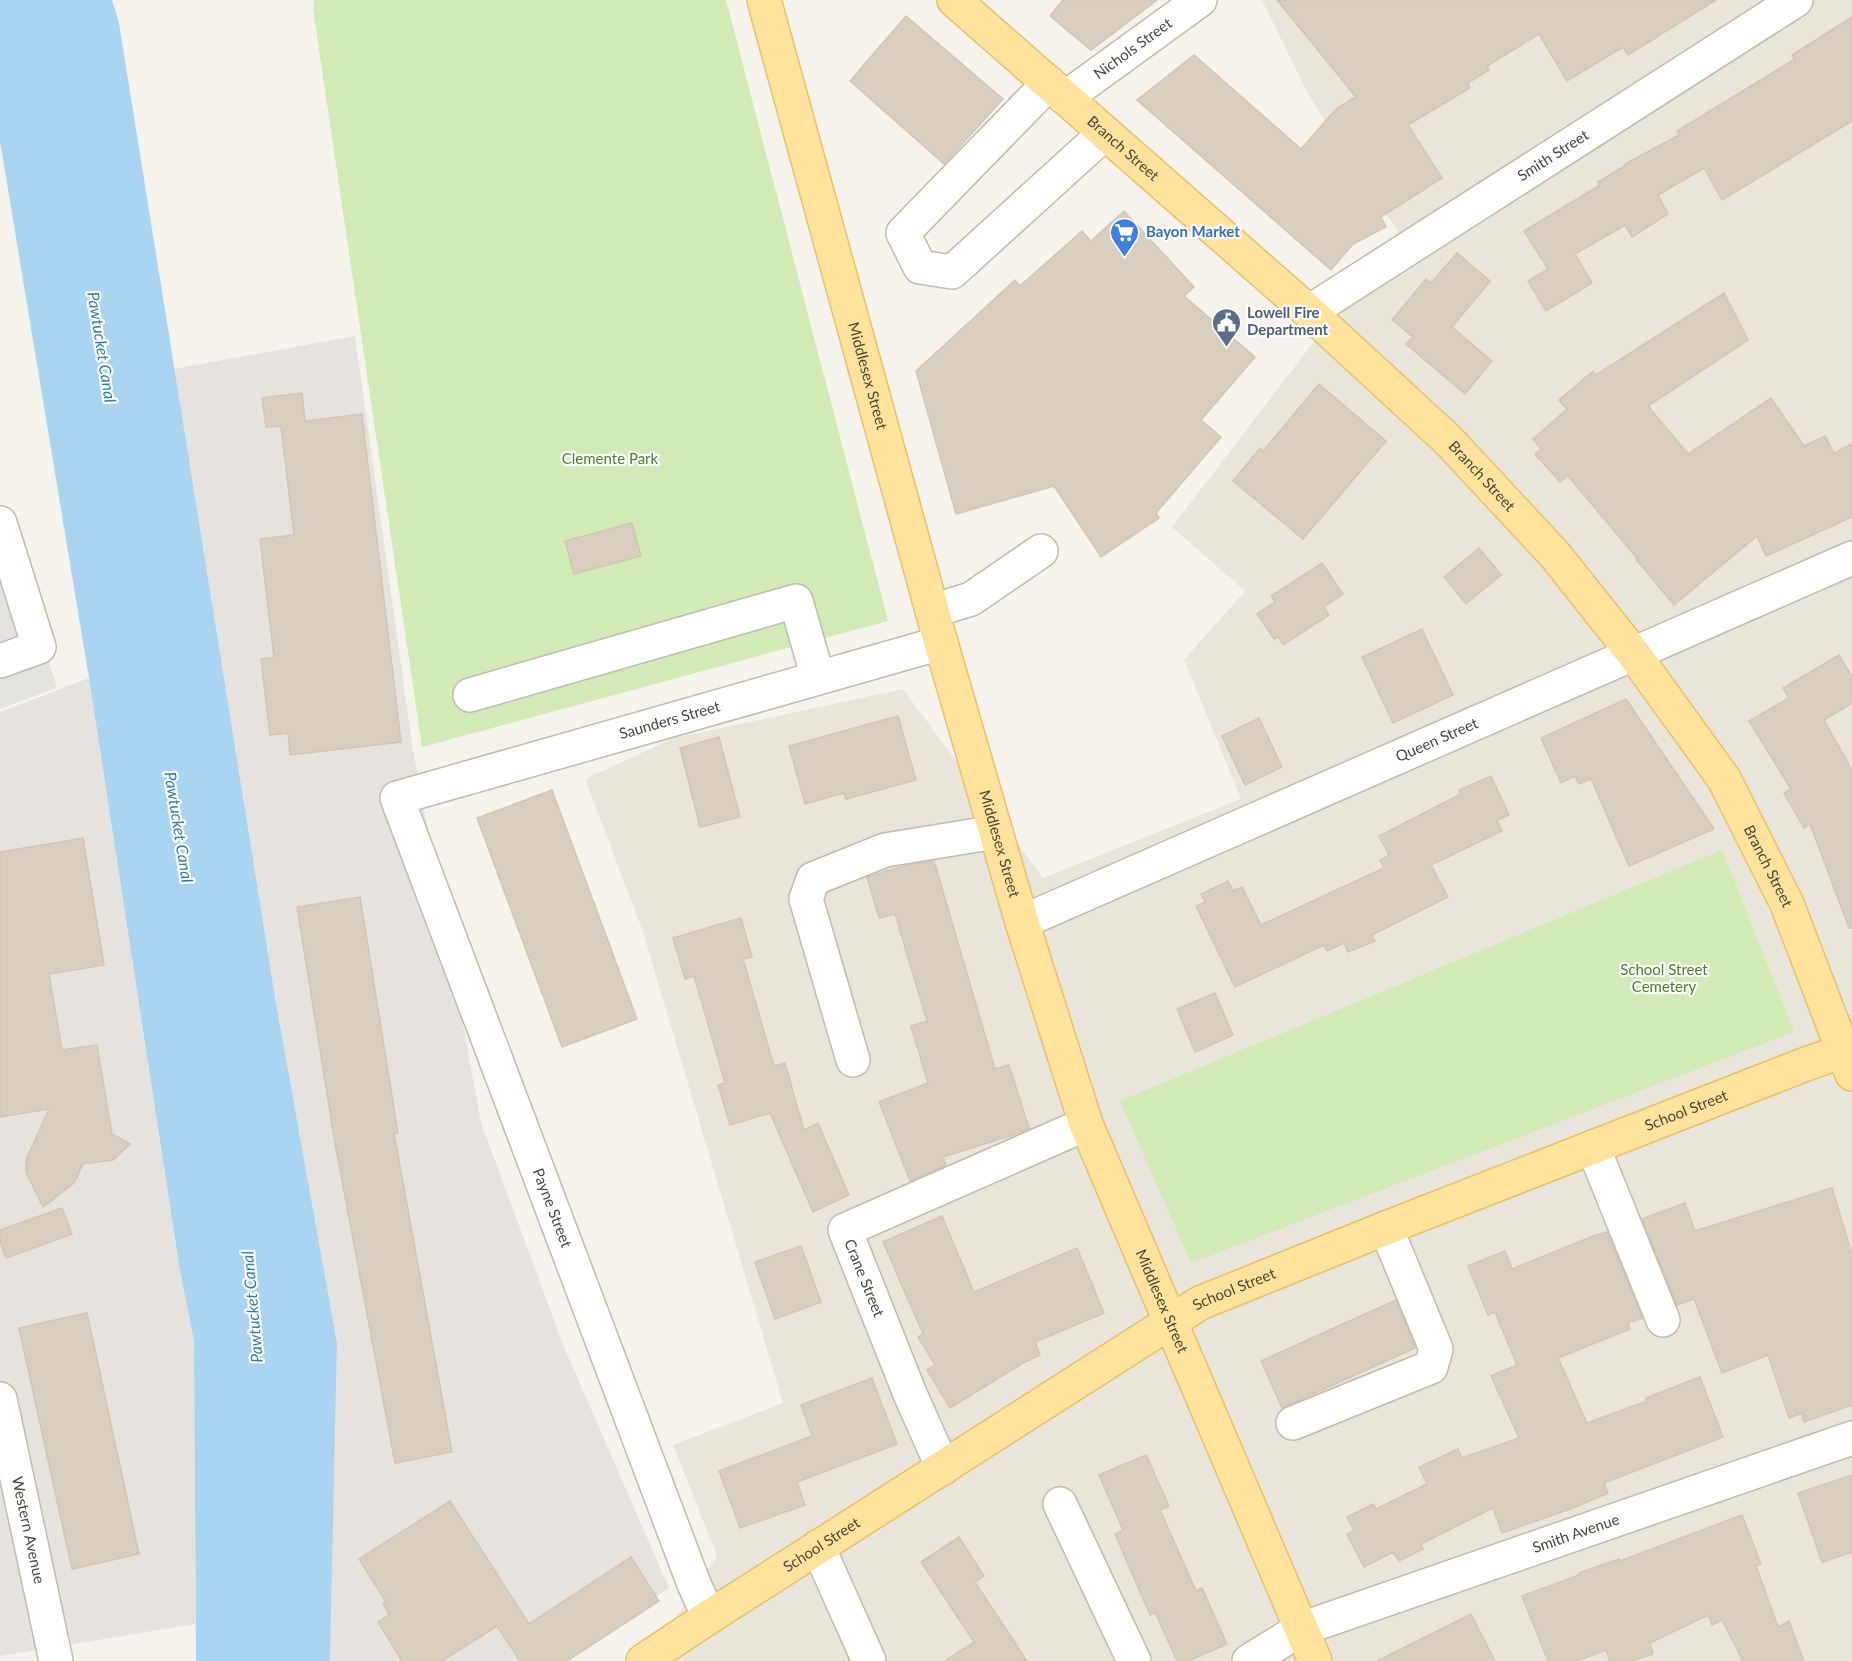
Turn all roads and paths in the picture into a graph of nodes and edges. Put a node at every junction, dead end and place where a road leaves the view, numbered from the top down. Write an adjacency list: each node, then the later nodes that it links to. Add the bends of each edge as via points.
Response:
1 (765, 0): 11 (main road, Middlesex Street)
2 (954, 0): 5 (main road, Branch Street)
3 (1200, 0): 5 (street, Nichols Street)
4 (1796, 0): 7 (street, Smith Street)
5 (1057, 90): 6 (main road, Branch Street); 6 (street, Nichols Street, via 903,233 920,267 952,272)
6 (1105, 133): 7 (main road, Branch Street)
7 (1309, 312): 13 (main road, Branch Street, via 1449,440 1555,555)
8 (0, 523): 14 (street, via 39,647)
9 (1041, 551): 11 (street, via 971,599)
10 (1852, 558): 13 (street, Queen Street)
11 (932, 611): 12 (main road, Middlesex Street)
12 (942, 643): 15 (street, Saunders Street); 18 (main road, Middlesex Street)
13 (1633, 653): 19 (street, Queen Street); 20 (main road, Branch Street, via 1724,779 1787,904)
14 (0, 661)
15 (818, 678): 16 (street, via 796,601); 17 (street, Saunders Street)
16 (470, 695)
17 (397, 798): 33 (street, Payne Street)
18 (996, 832): 19 (main road, Middlesex Street); 21 (street, via 885,850 813,879 806,899)
19 (1022, 922): 22 (main road, Middlesex Street)
20 (1849, 1058): 23 (main road, School Street, via 1806,1064)
21 (853, 1060)
22 (1086, 1124): 26 (main road, Middlesex Street); 30 (street, Crane Street, via 845,1230)
23 (1593, 1147): 24 (main road, School Street); 25 (street)
24 (1386, 1228): 26 (main road, School Street, via 1200,1303); 28 (street, via 1436,1348 1431,1367)
25 (1663, 1320)
26 (1171, 1322): 30 (main road, School Street); 34 (main road, Middlesex Street)
27 (0, 1399): 35 (street, Western Avenue)
28 (1293, 1423)
29 (1852, 1438): 34 (street, Smith Avenue)
30 (943, 1468): 32 (main road, School Street)
31 (1060, 1504): 38 (street)
32 (818, 1546): 33 (main road, School Street); 37 (street)
33 (709, 1617): 36 (main road, School Street)
34 (1301, 1629): 39 (street, Smith Avenue); 40 (main road, Middlesex Street)
35 (57, 1661)
36 (643, 1661)
37 (869, 1661)
38 (1134, 1661)
39 (1249, 1661)
40 (1315, 1661)

